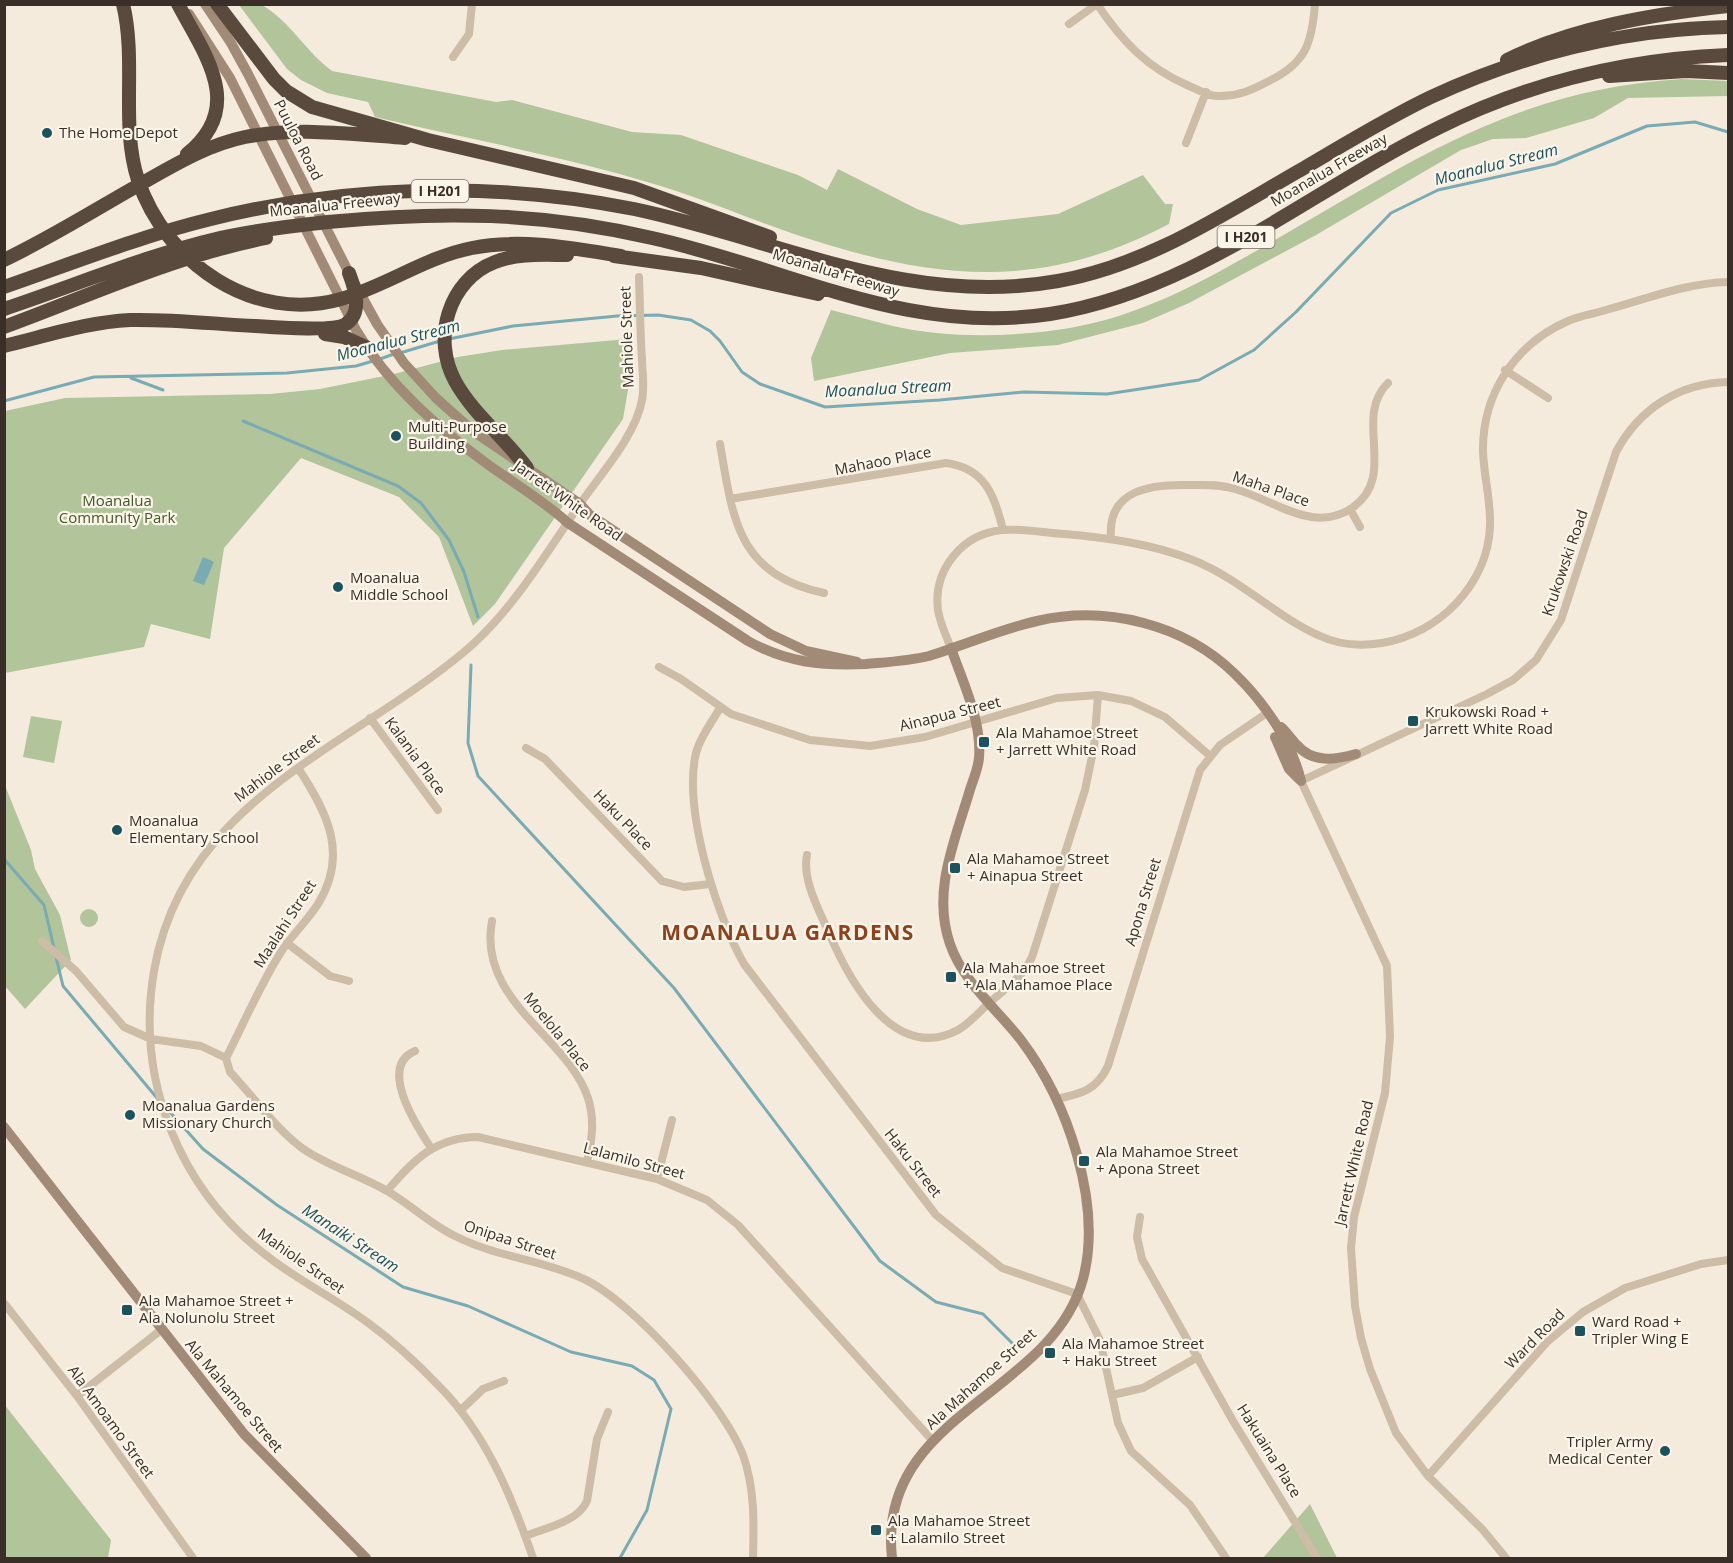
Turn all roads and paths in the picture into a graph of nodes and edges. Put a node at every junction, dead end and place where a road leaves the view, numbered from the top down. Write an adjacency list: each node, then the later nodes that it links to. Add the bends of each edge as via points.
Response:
1 (123, 4): 23 (highway, via 137,178 154,217 182,254 222,284 265,300 327,302 458,251 493,244 561,246)
2 (179, 4): 18 (street, via 213,48); 21 (highway, via 214,74 218,107 206,135 189,153)
3 (205, 4): 17 (street, Puuloa Road, via 231,43)
4 (217, 4): 19 (highway, via 259,62 298,99 328,113)
5 (472, 4): 12 (street, via 469,34)
6 (1097, 4): 9 (street); 15 (street, via 1138,56 1174,79)
7 (1315, 4): 15 (street, via 1310,41 1291,68 1242,94 1214,96)
8 (1728, 6): 16 (highway, via 1632,21 1533,47)
9 (1069, 24)
10 (1728, 27): 16 (highway, Moanalua Freeway / I H201, via 1670,30 1586,44 1518,64)
11 (1728, 55): 14 (highway, Moanalua Freeway / I H201, via 1652,61)
12 (453, 57)
13 (1728, 73): 14 (highway, via 1686,71)
14 (1565, 79): 31 (highway, Moanalua Freeway / I H201, via 1438,127 1198,265 1135,293 1083,308 1031,316 979,318)
15 (1206, 92): 20 (street)
16 (1429, 98): 26 (highway, Moanalua Freeway / I H201, via 1174,242 1101,272 984,289)
17 (279, 133): 18 (highway); 19 (highway, via 331,132); 25 (street, Puuloa Road)
18 (259, 135): 21 (highway, via 216,145); 33 (street, Jarrett White Road)
19 (428, 140): 26 (highway, via 634,188)
20 (1186, 143)
21 (161, 172): 24 (highway)
22 (335, 221): 30 (highway, Moanalua Freeway / I H201, via 276,227 189,246); 31 (highway, Moanalua Freeway / I H201, via 453,214 579,224 699,249); 34 (highway, via 210,251 124,279)
23 (621, 256): 31 (highway, via 702,268); 43 (highway, via 504,259 474,275 451,306 444,340 449,370 469,403)
24 (4, 260)
25 (349, 273): 32 (street, Puuloa Road); 33 (highway, via 356,296)
26 (879, 276): 29 (highway, Moanalua Freeway / I H201, via 631,209 527,194 435,191 336,197 232,214 176,228)
27 (639, 277): 45 (street, Mahiole Street, via 643,399 635,422)
28 (1728, 282): 38 (street, Ala Mahamoe Street, via 1683,288 1565,322 1536,339)
29 (4, 287)
30 (4, 309)
31 (906, 311)
32 (376, 324): 43 (street, Jarrett White Road, via 436,398 473,431)
33 (354, 325): 35 (highway); 37 (street, Jarrett White Road)
34 (4, 327)
35 (300, 328): 36 (highway, via 130,320); 37 (highway, via 344,337)
36 (4, 346)
37 (366, 347): 47 (street, Jarrett White Road, via 377,364 447,433)
38 (1505, 370): 41 (street); 50 (street, Ala Mahamoe Street, via 1484,429 1490,522 1478,571 1465,594 1448,612 1405,637 1369,644 1335,642 1291,621 1242,584 1194,560)
39 (1728, 382): 61 (street, Krukowski Road, via 1667,398 1630,429 1616,452 1561,620 1536,660 1513,680)
40 (1388, 383): 46 (street, via 1374,406 1374,476 1368,492)
41 (1548, 398)
42 (720, 444): 44 (street)
43 (527, 468): 45 (street, Jarrett White Road)
44 (730, 500): 49 (street, Mahaoo Place, via 937,463 954,464 976,474 988,485); 51 (street, via 737,528 756,558 784,579)
45 (580, 504): 47 (street, Mahiole Street); 53 (street, Jarrett White Road, via 590,515 770,634 806,651)
46 (1350, 509): 48 (street); 50 (street, Maha Place, via 1335,516 1312,517 1225,486 1161,484 1144,487 1124,501 1112,520)
47 (568, 523): 53 (street, Jarrett White Road, via 779,656 816,665); 58 (street, Mahiole Street, via 481,636 446,666)
48 (1360, 526)
49 (1004, 530): 50 (street, Ala Mahamoe Street); 52 (street, Ala Mahamoe Street, via 965,544 942,576 939,613)
50 (1111, 538)
51 (824, 593)
52 (951, 648): 53 (street, Jarrett White Road, via 911,660); 57 (street, Jarrett White Road, via 1036,621 1089,615 1131,620 1163,629 1205,650 1241,680); 59 (street, Ala Mahamoe Street)
53 (867, 663)
54 (659, 668): 56 (street, Ainapua Street, via 689,684)
55 (1098, 695): 59 (street, Ainapua Street, via 1057,698); 62 (street, Ainapua Street, via 1131,701 1165,717); 72 (street, via 1094,747 1085,790 1032,957 1022,975)
56 (720, 708): 59 (street, Ainapua Street, via 810,740 870,746); 67 (street, Haku Street, via 697,751 692,775)
57 (1268, 715): 61 (street, via 1304,753 1314,758); 62 (street, Apona Street); 64 (street, Jarrett White Road, via 1289,769)
58 (370, 718): 63 (street, Mahiole Street); 65 (street, Kalania Place)
59 (976, 723): 72 (street, Ala Mahamoe Street, via 978,762 946,869 943,909 955,955)
60 (526, 748): 67 (street, Haku Place, via 545,759 662,881 684,886)
61 (1356, 754): 64 (street, Krukowski Road)
62 (1209, 755): 76 (street, Apona Street, via 1193,788 1104,1073 1084,1093)
63 (298, 768): 70 (street, Maalahi Street, via 327,816 333,860 318,903); 73 (street, Mahiole Street, via 225,828 178,896 163,932 154,972)
64 (1301, 781): 95 (street, Jarrett White Road, via 1387,966 1390,1037 1385,1093 1350,1248 1361,1338 1382,1401 1396,1433)
65 (438, 810)
66 (807, 855): 72 (street, via 808,879 842,962 886,1021 909,1034 943,1035 966,1024)
67 (710, 884): 85 (street, Haku Street, via 729,938 744,964 936,1215 1002,1268)
68 (492, 921): 80 (street, Moelola Place, via 491,952 509,993 572,1069 588,1097 593,1126)
69 (42, 941): 73 (street, via 124,1027)
70 (287, 943): 71 (street, via 330,976); 75 (street, Maalahi Street)
71 (349, 981)
72 (990, 1003): 76 (street, Ala Mahamoe Street, via 1031,1054)
73 (151, 1038): 75 (street, via 191,1043); 92 (street, Mahiole Street, via 160,1100 172,1137 193,1176 229,1224 270,1259 382,1334)
74 (415, 1052): 79 (street, via 405,1057 401,1065 401,1090)
75 (226, 1058): 82 (street, Onipaa Street, via 230,1072 300,1147)
76 (1056, 1099): 85 (street, Ala Mahamoe Street, via 1075,1152 1085,1199 1089,1246)
77 (672, 1120): 81 (street)
78 (4, 1127): 87 (street, Ala Mahamoe Street)
79 (431, 1148): 80 (street, Lalamilo Street, via 450,1140 478,1137); 82 (street, Lalamilo Street, via 415,1159)
80 (587, 1162): 81 (street, Lalamilo Street)
81 (657, 1179): 94 (street, Lalamilo Street, via 701,1197 738,1225)
82 (387, 1191): 100 (street, Onipaa Street, via 463,1240 584,1280 638,1318 710,1399 737,1441 753,1500)
83 (1140, 1216): 88 (street, Hakuaina Place, via 1137,1236 1142,1259)
84 (1728, 1260): 95 (street, Ward Road, via 1701,1264 1625,1288 1574,1319 1547,1342)
85 (1077, 1294): 90 (street, via 1100,1340); 94 (street, Ala Mahamoe Street, via 1064,1320 1038,1350)
86 (4, 1303): 91 (street, Ala Amoamo Street)
87 (161, 1330): 91 (street); 98 (street, Ala Mahamoe Street, via 268,1461)
88 (1198, 1357): 90 (street, via 1143,1388); 103 (street, Hakuaina Place)
89 (504, 1381): 92 (street, via 488,1386)
90 (1112, 1395): 102 (street, via 1131,1451 1190,1505)
91 (77, 1396): 97 (street, Ala Amoamo Street)
92 (461, 1410): 96 (street, Mahiole Street, via 499,1472)
93 (608, 1412): 96 (street, via 597,1439 587,1501 582,1510)
94 (933, 1442): 101 (street, Ala Mahamoe Street, via 906,1474 896,1496 890,1530)
95 (1428, 1476): 104 (street, Jarrett White Road)
96 (525, 1536): 99 (street, Mahiole Street)
97 (193, 1558)
98 (366, 1558)
99 (533, 1558)
100 (753, 1558)
101 (892, 1558)
102 (1226, 1558)
103 (1317, 1558)
104 (1506, 1558)

